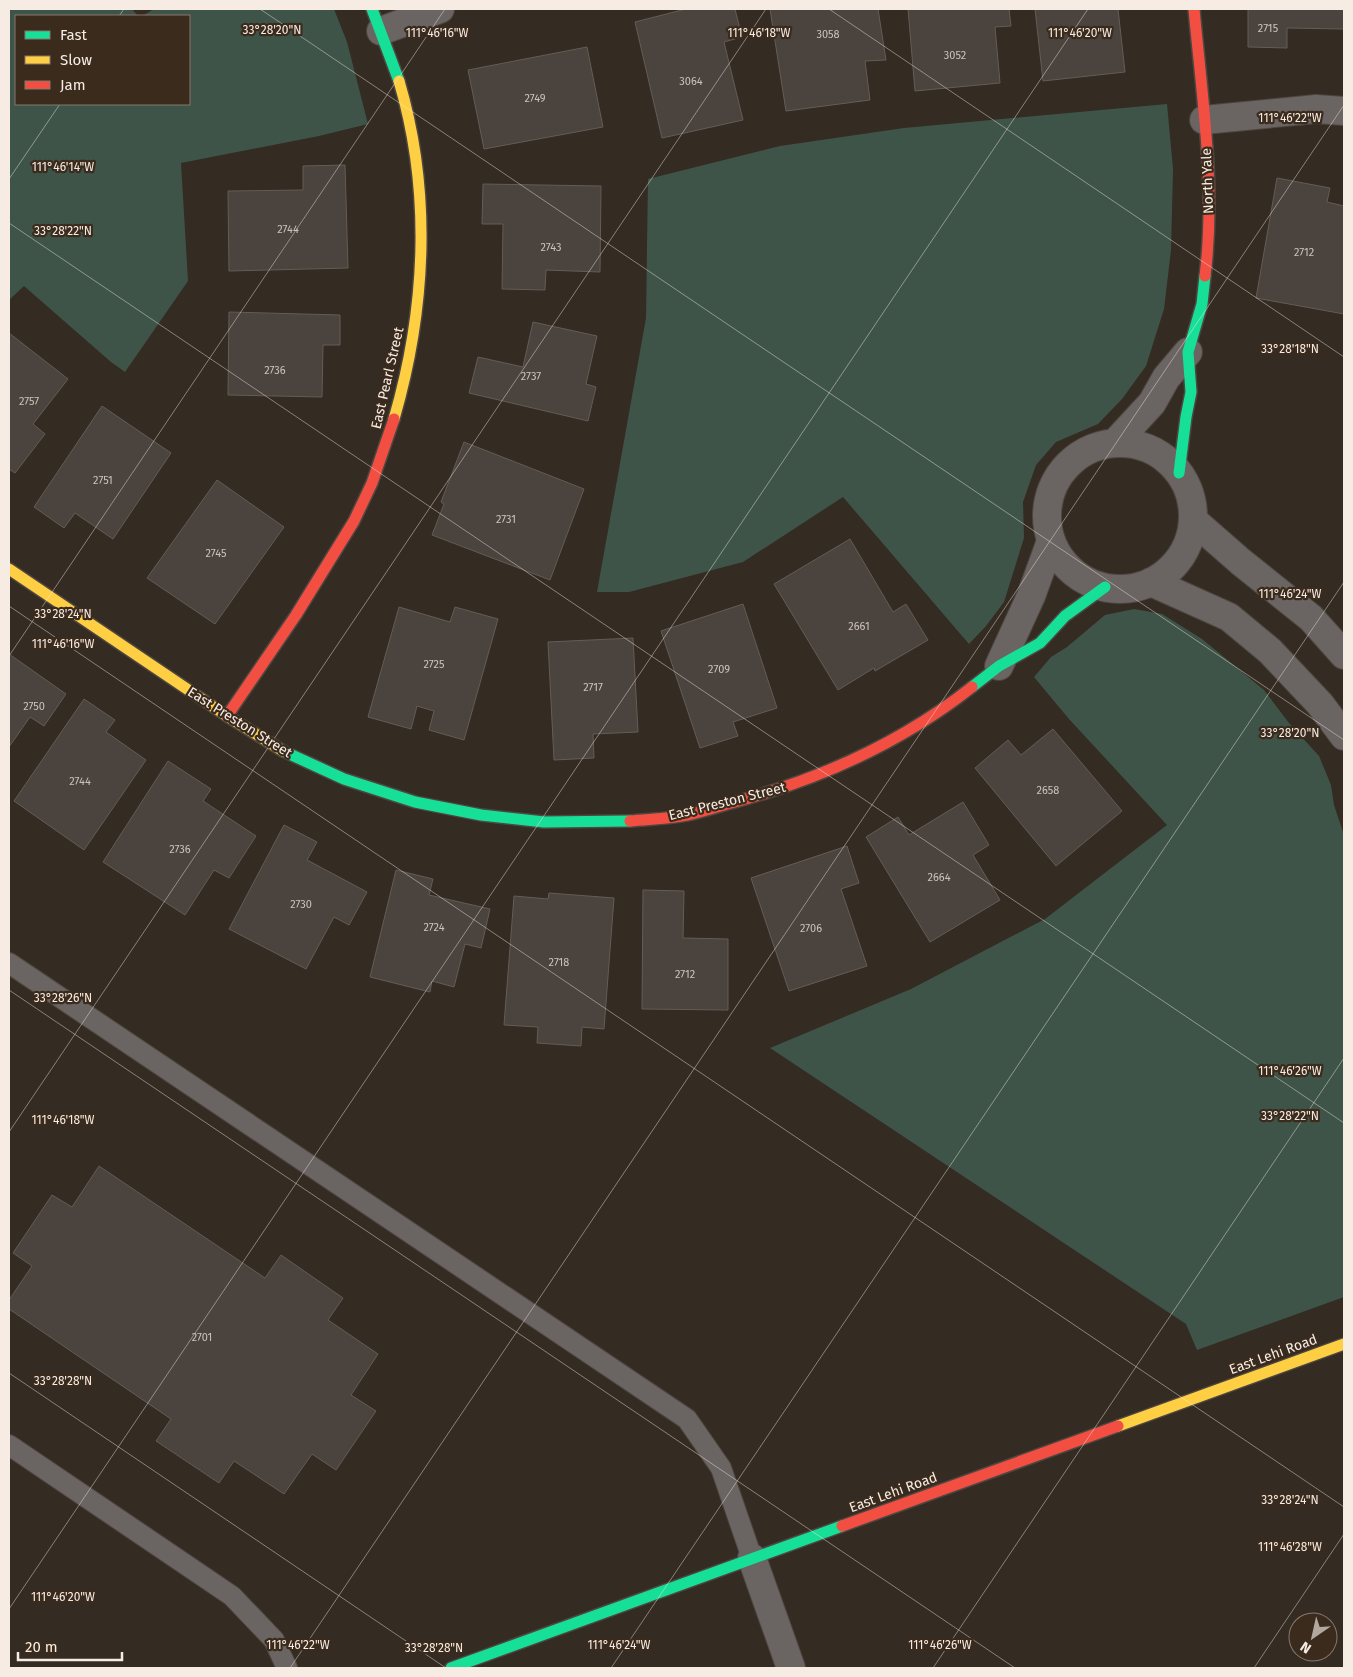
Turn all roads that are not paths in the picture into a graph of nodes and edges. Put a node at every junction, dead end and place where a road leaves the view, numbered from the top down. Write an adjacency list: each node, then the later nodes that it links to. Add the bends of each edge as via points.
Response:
1 (440, 9): 3 (street)
2 (1194, 9): 5 (street, North Yale)
3 (377, 20): 16 (street, East Pearl Street, via 400,86 415,147 420,209 420,270 414,338 400,403 382,459 360,510 311,592)
4 (1344, 111): 5 (street, via 1316,109)
5 (1204, 120): 6 (street, North Yale, via 1209,179 1208,254 1202,304)
6 (1188, 352): 7 (street, North Yale, via 1166,378 1152,403); 8 (street, North Yale, via 1191,392)
7 (1115, 443): 8 (street, via 1139,446 1162,456); 10 (street, via 1093,447 1073,459 1058,476 1049,496 1047,519)
8 (1179, 473): 9 (street, via 1190,495)
9 (1193, 520): 12 (street, via 1181,556 1168,571); 14 (street, via 1310,618)
10 (1051, 541): 13 (street, via 1070,568 1082,578); 15 (street, East Preston Street, via 1031,596)
11 (9, 569): 16 (street, East Preston Street)
12 (1151, 582): 13 (street, via 1128,588); 17 (street, via 1229,617 1270,651 1320,704)
13 (1105, 587): 15 (street, East Preston Street, via 1065,616 1040,643)
14 (1344, 655)
15 (999, 666): 16 (street, East Preston Street, via 944,709 830,771 768,793 686,815 624,822 544,822 481,815 415,802 344,779 287,754)
16 (227, 716)
17 (1344, 736)
18 (9, 963): 21 (lane, via 687,1420 722,1468)
19 (1344, 1344): 21 (street, East Lehi Road)
20 (9, 1445): 22 (lane, via 232,1596 274,1640)
21 (752, 1558): 23 (street, East Lehi Road); 24 (street)
22 (287, 1668)
23 (451, 1668)
24 (791, 1668)

